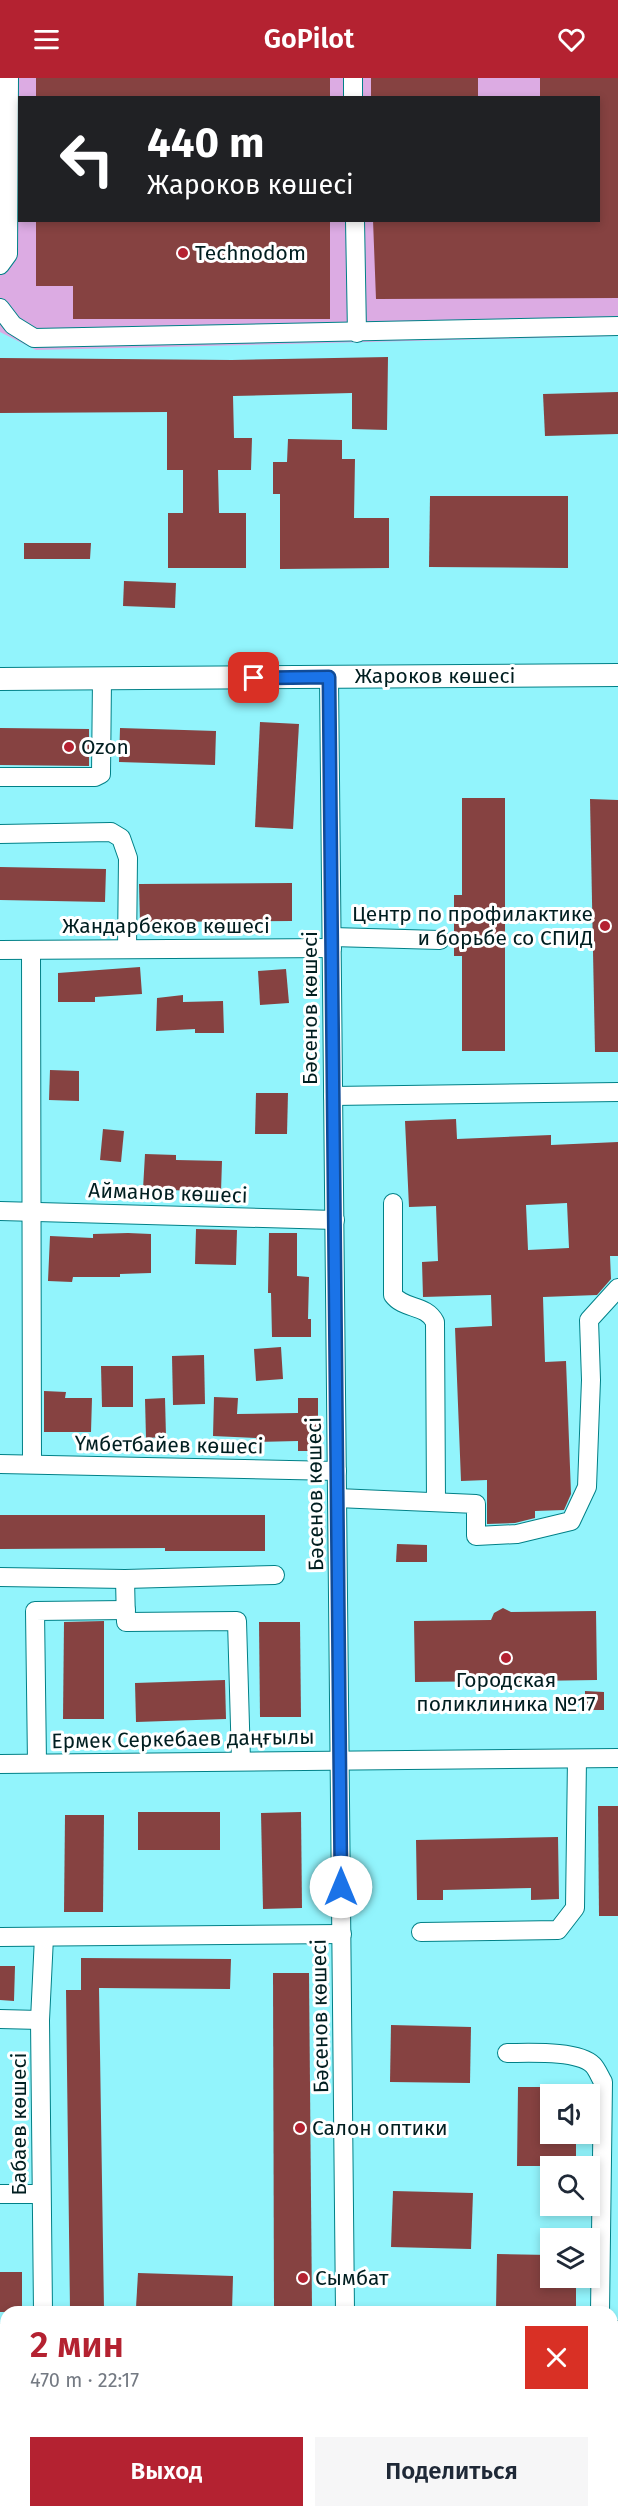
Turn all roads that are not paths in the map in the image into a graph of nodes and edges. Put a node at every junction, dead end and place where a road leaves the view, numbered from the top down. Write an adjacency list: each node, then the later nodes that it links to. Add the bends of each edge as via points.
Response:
1 (9, 78): 5 (street, via 8,254)
2 (353, 78): 3 (street)
3 (353, 96)
4 (355, 222): 8 (street)
5 (0, 265)
6 (0, 308): 8 (street, via 13,325 34,338)
7 (618, 326): 8 (street)
8 (357, 333)
9 (618, 675): 10 (main road, Жароков көшесі)
10 (329, 677): 11 (main road, Жароков көшесі); 16 (street, Бәсенов көшесі)
11 (102, 679): 12 (main road, Жароков көшесі); 13 (street, via 102,774)
12 (0, 680)
13 (0, 777)
14 (0, 834): 17 (street, via 111,832 121,838 128,858)
15 (440, 940): 16 (street, Жандарбеков көшесі)
16 (332, 942): 17 (street, Жандарбеков көшесі); 21 (street, Бәсенов көшесі)
17 (127, 949): 19 (street, Жандарбеков көшесі)
18 (0, 950): 19 (street, Жандарбеков көшесі)
19 (31, 950): 24 (street)
20 (618, 1092): 21 (street)
21 (333, 1096): 25 (street, Бәсенов көшесі)
22 (393, 1203): 31 (street, via 393,1295 398,1302 432,1315 435,1322)
23 (0, 1211): 24 (street, Айманов көшесі)
24 (32, 1211): 25 (street, Айманов көшесі); 28 (street)
25 (334, 1220): 29 (street, Бәсенов көшесі)
26 (618, 1288): 31 (street, via 589,1320 587,1487 571,1521 518,1534 476,1536 476,1504)
27 (0, 1464): 28 (street, Үмбетбайев көшесі)
28 (32, 1464): 29 (street, Үмбетбайев көшесі)
29 (337, 1471): 30 (street, Бәсенов көшесі)
30 (337, 1498): 31 (street); 38 (street, Бәсенов көшесі)
31 (436, 1502)
32 (275, 1575): 34 (street)
33 (0, 1577): 34 (street)
34 (125, 1579): 35 (street)
35 (126, 1610): 39 (street, via 126,1622 237,1621); 40 (street, via 35,1611)
36 (618, 1758): 37 (street, Ермек Серкебаев даңғылы)
37 (577, 1759): 38 (street, Ермек Серкебаев даңғылы); 42 (street, via 575,1908 558,1930)
38 (340, 1760): 39 (street, Ермек Серкебаев даңғылы); 43 (street, Бәсенов көшесі)
39 (241, 1761): 40 (street, Ермек Серкебаев даңғылы)
40 (38, 1763): 41 (street, Ермек Серкебаев даңғылы)
41 (0, 1764)
42 (421, 1932)
43 (342, 1934): 45 (street); 52 (street, Бәсенов көшесі)
44 (0, 1937): 45 (street)
45 (44, 1937): 47 (street, Бабаев көшесі)
46 (0, 2019): 47 (street)
47 (40, 2019): 50 (street, Бабаев көшесі)
48 (507, 2053): 53 (street, via 559,2053 579,2059 593,2064 603,2082)
49 (0, 2194): 50 (street)
50 (41, 2194): 51 (street, Бабаев көшесі)
51 (43, 2306)
52 (345, 2306)
53 (600, 2306)

